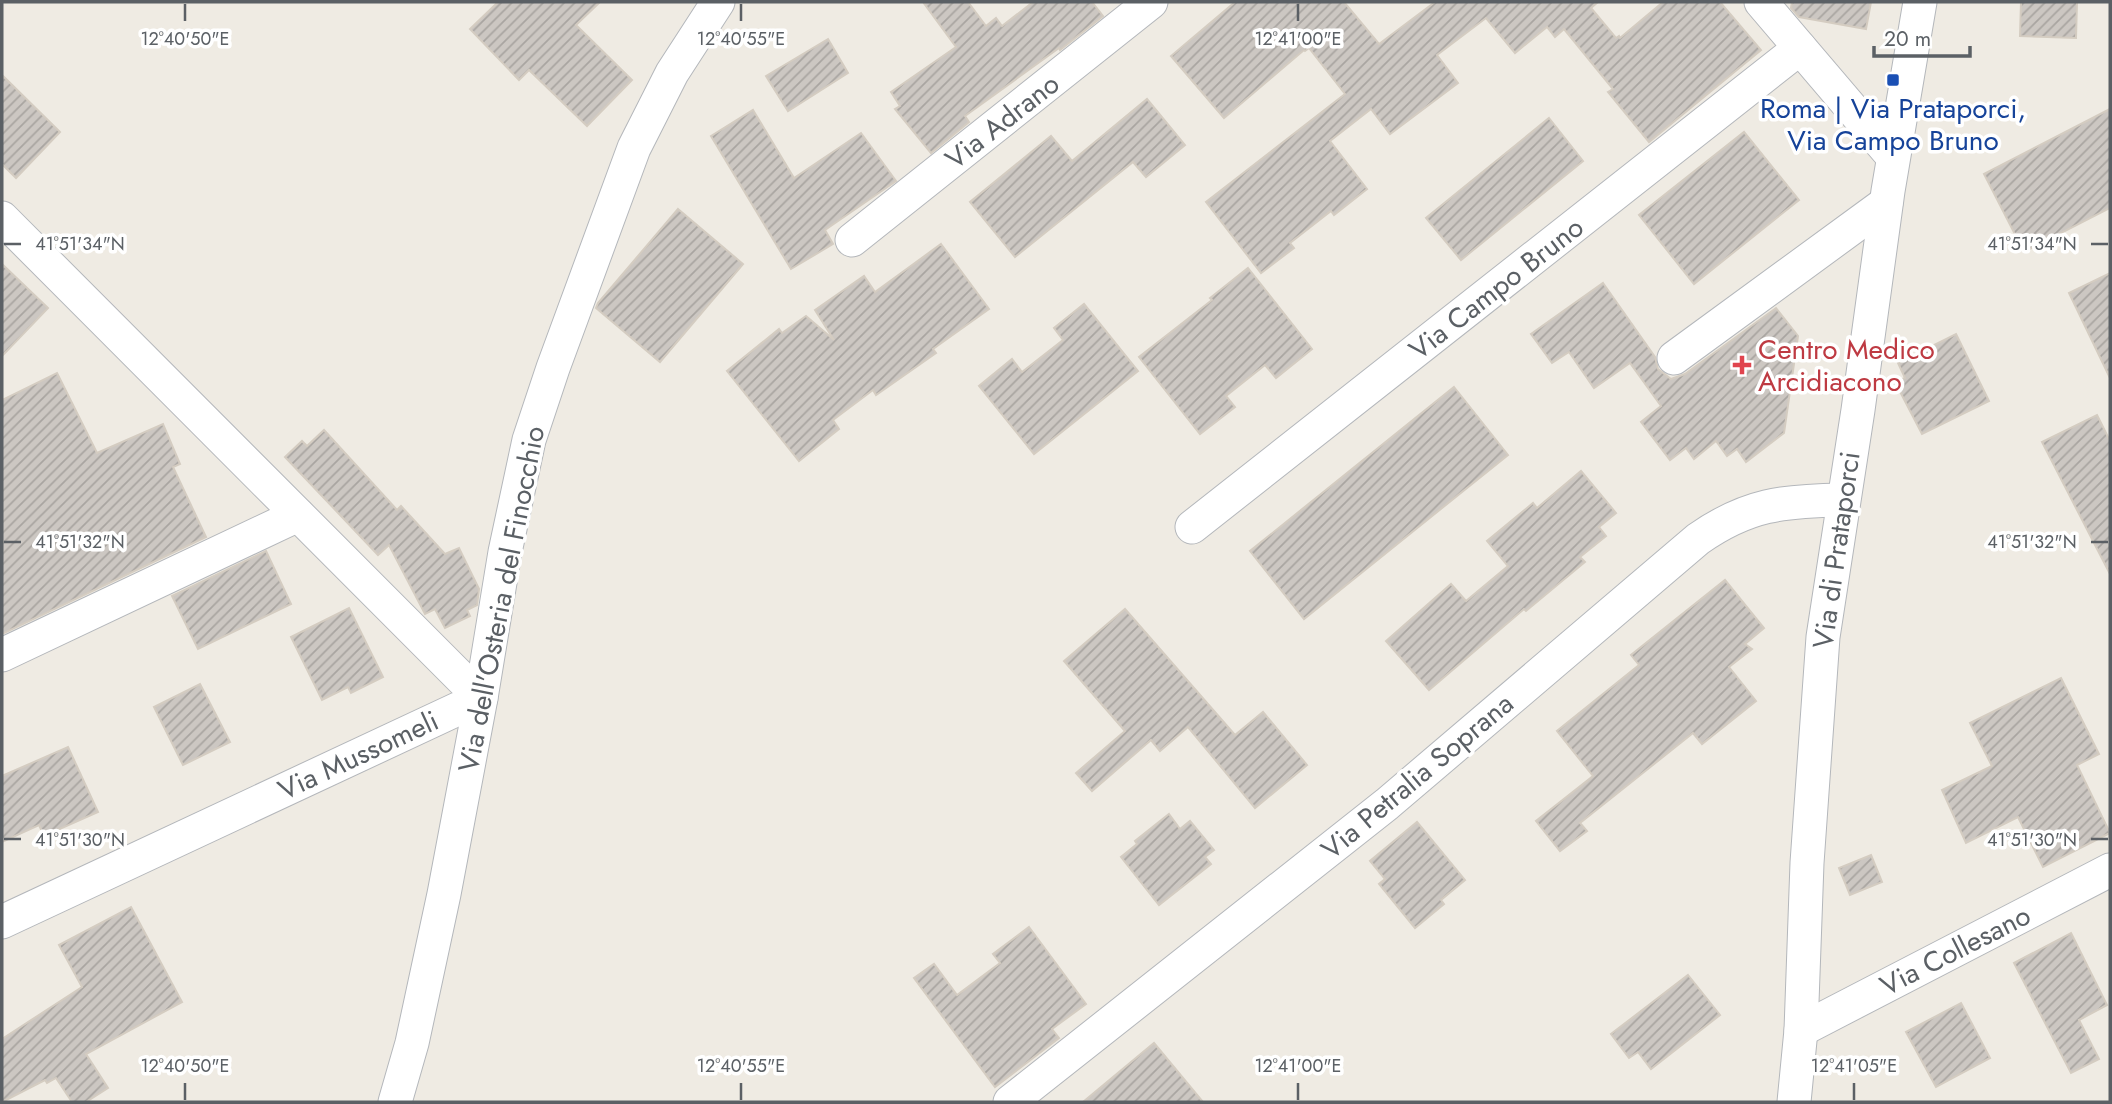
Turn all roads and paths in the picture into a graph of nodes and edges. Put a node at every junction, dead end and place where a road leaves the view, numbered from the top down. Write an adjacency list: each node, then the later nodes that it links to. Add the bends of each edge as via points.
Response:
1 (718, 2): 15 (street, Via dell'Osteria del Finocchio, via 672,73 634,148 544,394 516,492)
2 (1152, 2): 9 (street, Via Adrano)
3 (1761, 2): 5 (street)
4 (1920, 2): 6 (street, Via di Prataporci)
5 (1800, 48): 6 (street); 13 (street, Via Campo Bruno)
6 (1894, 157): 7 (street, Via di Prataporci)
7 (1886, 203): 10 (street); 11 (street, Via di Prataporci)
8 (2, 218): 12 (street, Via Mussomeli)
9 (852, 240)
10 (1674, 358)
11 (1842, 500): 18 (street, Via di Prataporci, via 1816,698); 20 (street, Via Petralia Soprana, via 1791,502 1751,510 1698,539 1387,804)
12 (298, 515): 14 (street); 15 (street, Via Mussomeli)
13 (1192, 527)
14 (2, 655)
15 (481, 698): 17 (street, Via Mussomeli); 19 (street, Via dell'Osteria del Finocchio, via 420,1005)
16 (2110, 870): 18 (street, Via Collesano)
17 (2, 922)
18 (1801, 1030): 21 (street, Via di Prataporci)
19 (395, 1102)
20 (1010, 1102)
21 (1794, 1102)

